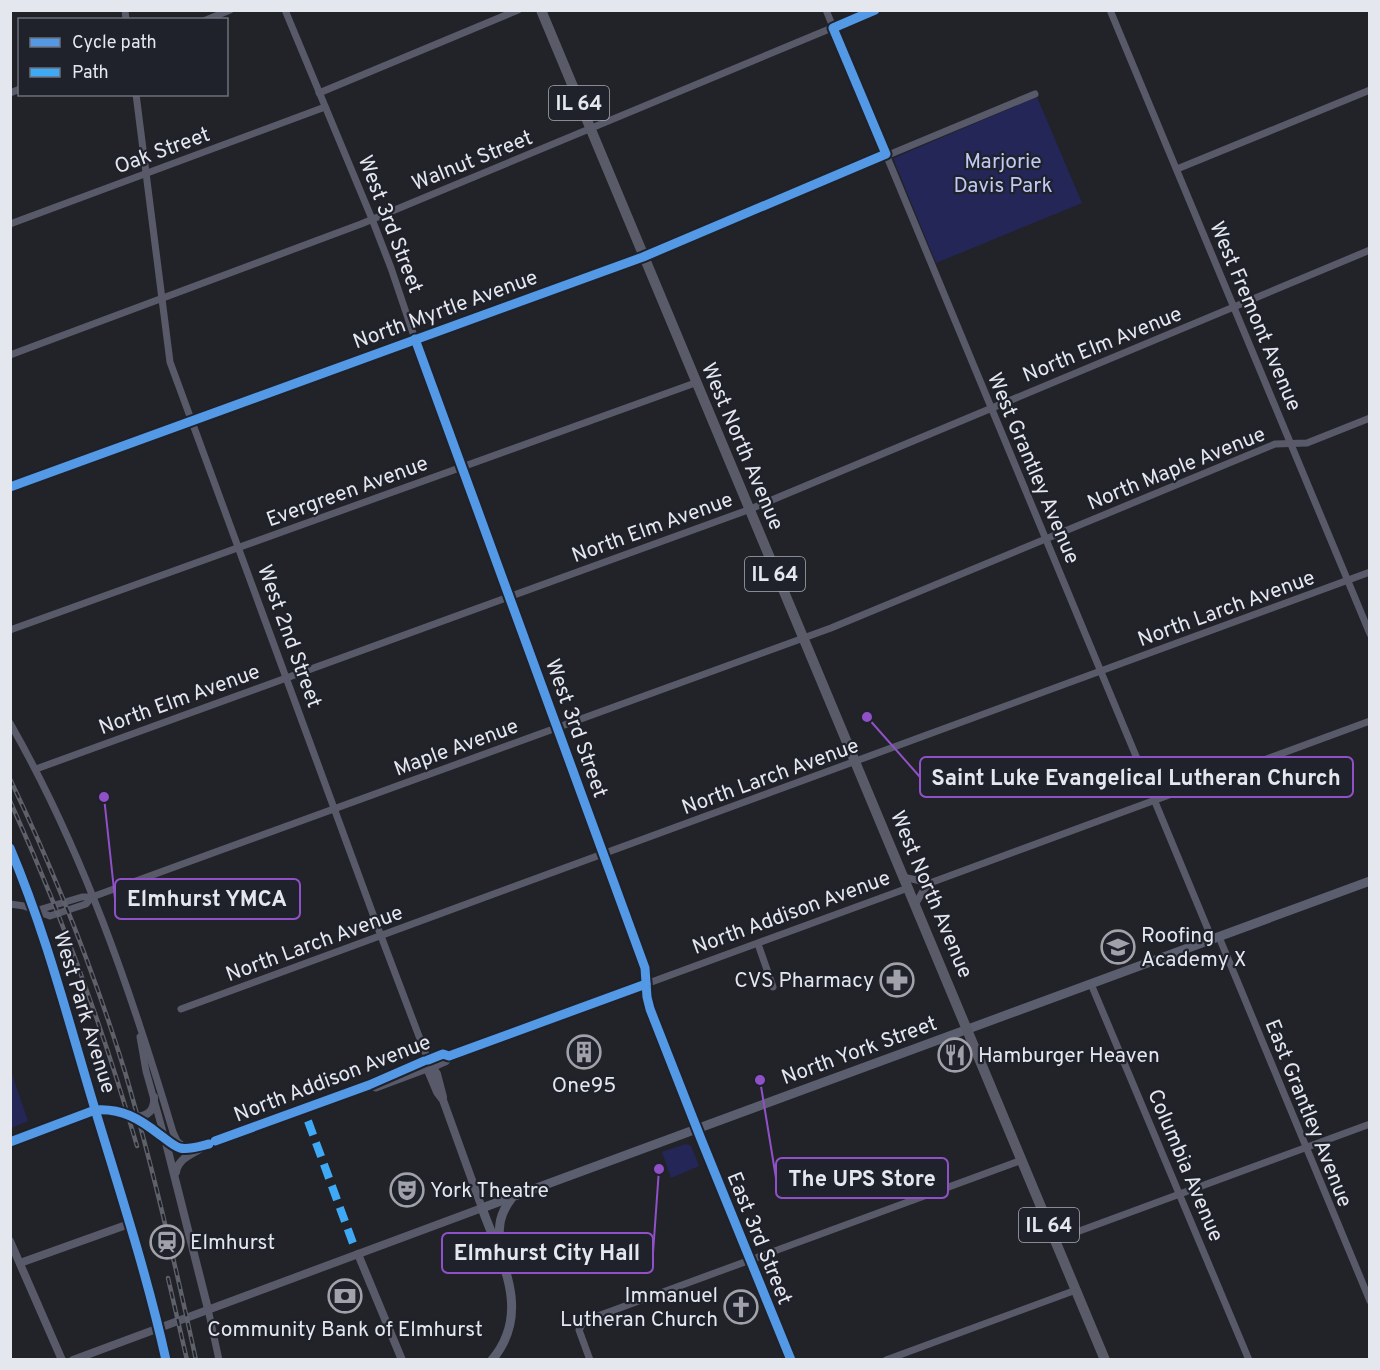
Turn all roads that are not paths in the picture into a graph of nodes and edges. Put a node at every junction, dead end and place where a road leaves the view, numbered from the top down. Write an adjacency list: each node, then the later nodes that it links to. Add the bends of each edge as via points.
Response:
1 (230, 10): 8 (street)
2 (285, 10): 11 (street, West 3rd Street)
3 (518, 10): 11 (street)
4 (540, 10): 15 (main road, West North Avenue / IL 64)
5 (826, 10): 9 (street, West Grantley Avenue)
6 (874, 10): 9 (street, Walnut Street)
7 (1110, 10): 17 (street, West Fremont Avenue)
8 (211, 18)
9 (833, 28): 15 (street, Walnut Street); 16 (street, West Grantley Avenue)
10 (1370, 90): 17 (street)
11 (319, 93): 14 (street, West 3rd Street)
12 (1035, 94): 16 (street, North Myrtle Avenue)
13 (136, 96): 18 (street, West 2nd Street)
14 (325, 107): 18 (street, Oak Street); 19 (street, West 3rd Street)
15 (590, 130): 19 (street, Walnut Street); 22 (main road, West North Avenue / IL 64)
16 (886, 154): 22 (street, North Myrtle Avenue); 28 (street, West Grantley Avenue)
17 (1177, 169): 24 (street, West Fremont Avenue)
18 (146, 174): 20 (street, Oak Street); 23 (street, West 2nd Street)
19 (372, 219): 23 (street, Walnut Street); 25 (street, West 3rd Street)
20 (10, 224)
21 (1370, 250): 24 (street, North Elm Avenue)
22 (643, 257): 25 (street, North Myrtle Avenue); 27 (main road, West North Avenue / IL 64)
23 (162, 299): 26 (street, Walnut Street); 30 (street, West 2nd Street, via 170,362)
24 (1234, 306): 28 (street, North Elm Avenue); 31 (street, West Fremont Avenue)
25 (415, 339): 30 (street, North Myrtle Avenue); 32 (street, West 3rd Street)
26 (10, 355)
27 (695, 383): 32 (street, Evergreen Avenue); 34 (main road, West North Avenue / IL 64)
28 (991, 408): 34 (street, North Elm Avenue); 35 (street, West Grantley Avenue)
29 (1370, 418): 31 (street, North Maple Avenue, via 1307,443)
30 (192, 420): 33 (street, North Myrtle Avenue); 36 (street, West 2nd Street)
31 (1291, 444): 35 (street, North Maple Avenue, via 1275,444); 38 (street, West Fremont Avenue)
32 (462, 466): 36 (street, Evergreen Avenue); 39 (street, West 3rd Street)
33 (10, 487)
34 (748, 510): 39 (street, North Elm Avenue); 43 (main road, West North Avenue / IL 64)
35 (1046, 539): 40 (street, North Maple Avenue); 44 (street, West Grantley Avenue)
36 (238, 548): 41 (street, Evergreen Avenue); 45 (street, West 2nd Street)
37 (1370, 572): 38 (street, North Larch Avenue)
38 (1347, 581): 42 (street, West Fremont Avenue); 44 (street, North Larch Avenue)
39 (510, 597): 45 (street, North Elm Avenue); 48 (street, West 3rd Street)
40 (831, 628): 43 (street, Maple Avenue)
41 (10, 630)
42 (1370, 634)
43 (802, 639): 48 (street, Maple Avenue); 49 (main road, West North Avenue / IL 64)
44 (1101, 672): 49 (street, North Larch Avenue); 51 (street, West Grantley Avenue)
45 (286, 678): 50 (street, North Elm Avenue); 52 (street, West 2nd Street)
46 (1370, 721): 51 (street)
47 (10, 723): 50 (street)
48 (557, 728): 52 (street, Maple Avenue); 54 (street, West 3rd Street)
49 (855, 763): 54 (street, North Larch Avenue); 55 (main road, West North Avenue / IL 64)
50 (36, 769): 59 (street)
51 (1155, 801): 57 (street); 64 (street, West Grantley Avenue)
52 (334, 809): 59 (street, Maple Avenue); 63 (street, West 2nd Street)
53 (10, 848): 62 (street, West Park Avenue)
54 (604, 855): 63 (street, North Larch Avenue); 66 (street, West 3rd Street, via 645,968)
55 (903, 877): 57 (street, North Addison Avenue); 58 (main road, West North Avenue / IL 64)
56 (1370, 881): 64 (main road, North York Street)
57 (930, 883): 61 (street, North Addison Avenue)
58 (908, 888): 61 (main road, West North Avenue / IL 64); 65 (street, North Addison Avenue)
59 (92, 897): 62 (street, Maple Avenue, via 86,904 59,914 50,916); 70 (street)
60 (10, 904): 62 (street, Maple Avenue)
61 (915, 905): 71 (main road, West North Avenue / IL 64)
62 (35, 911): 74 (street, West Park Avenue)
63 (381, 936): 69 (street, North Larch Avenue); 72 (street, West 2nd Street)
64 (1215, 938): 67 (main road, North York Street); 82 (street, East Grantley Avenue)
65 (758, 944): 66 (street, North Addison Avenue); 68 (street)
66 (646, 984): 72 (street, North Addison Avenue, via 449,1056 443,1054); 77 (street, West 3rd Street, via 651,1009)
67 (1091, 984): 71 (main road, North York Street); 85 (street, Columbia Avenue)
68 (773, 987)
69 (181, 1010)
70 (135, 1014): 73 (street); 81 (street, via 173,1132)
71 (967, 1029): 77 (main road, North York Street); 83 (main road, IL 64)
72 (428, 1064): 80 (street, North Addison Avenue); 87 (street, West 2nd Street, via 442,1090)
73 (154, 1097): 75 (street, via 151,1112); 78 (street)
74 (95, 1110): 75 (street, via 112,1109); 79 (street); 88 (street, West Park Avenue)
75 (133, 1117): 78 (street)
76 (1370, 1124): 82 (street)
77 (697, 1130): 86 (main road, North York Street); 93 (street, East 3rd Street)
78 (165, 1139): 81 (street); 84 (street)
79 (10, 1142)
80 (209, 1144): 81 (street, North Addison Avenue); 84 (street, via 177,1164)
81 (185, 1148)
82 (1305, 1148): 85 (street); 96 (street, East Grantley Avenue)
83 (1022, 1160): 89 (main road, IL 64); 93 (street)
84 (175, 1176): 97 (street)
85 (1180, 1193): 89 (street); 109 (street, Columbia Avenue)
86 (511, 1198): 87 (main road, North York Street); 91 (main road, via 502,1212)
87 (482, 1208): 91 (main road); 92 (street, North York Street)
88 (129, 1224): 94 (street); 98 (street, West Park Avenue)
89 (1055, 1240): 95 (main road, IL 64)
90 (10, 1241): 94 (street)
91 (499, 1253): 104 (main road, via 510,1284 512,1318 506,1338)
92 (358, 1254): 97 (street, North York Street); 103 (street)
93 (749, 1260): 105 (street, via 587,1320 580,1333); 106 (street, East 3rd Street)
94 (20, 1263): 99 (street)
95 (1076, 1290): 107 (street); 108 (main road, IL 64)
96 (1370, 1301)
97 (208, 1309): 98 (street, North York Street); 102 (street)
98 (158, 1327): 100 (street, North York Street); 101 (street, West Park Avenue)
99 (62, 1359)
100 (73, 1359)
101 (166, 1359)
102 (219, 1359)
103 (402, 1359)
104 (492, 1359)
105 (590, 1359)
106 (791, 1359)
107 (886, 1359)
108 (1105, 1359)
109 (1249, 1359)

